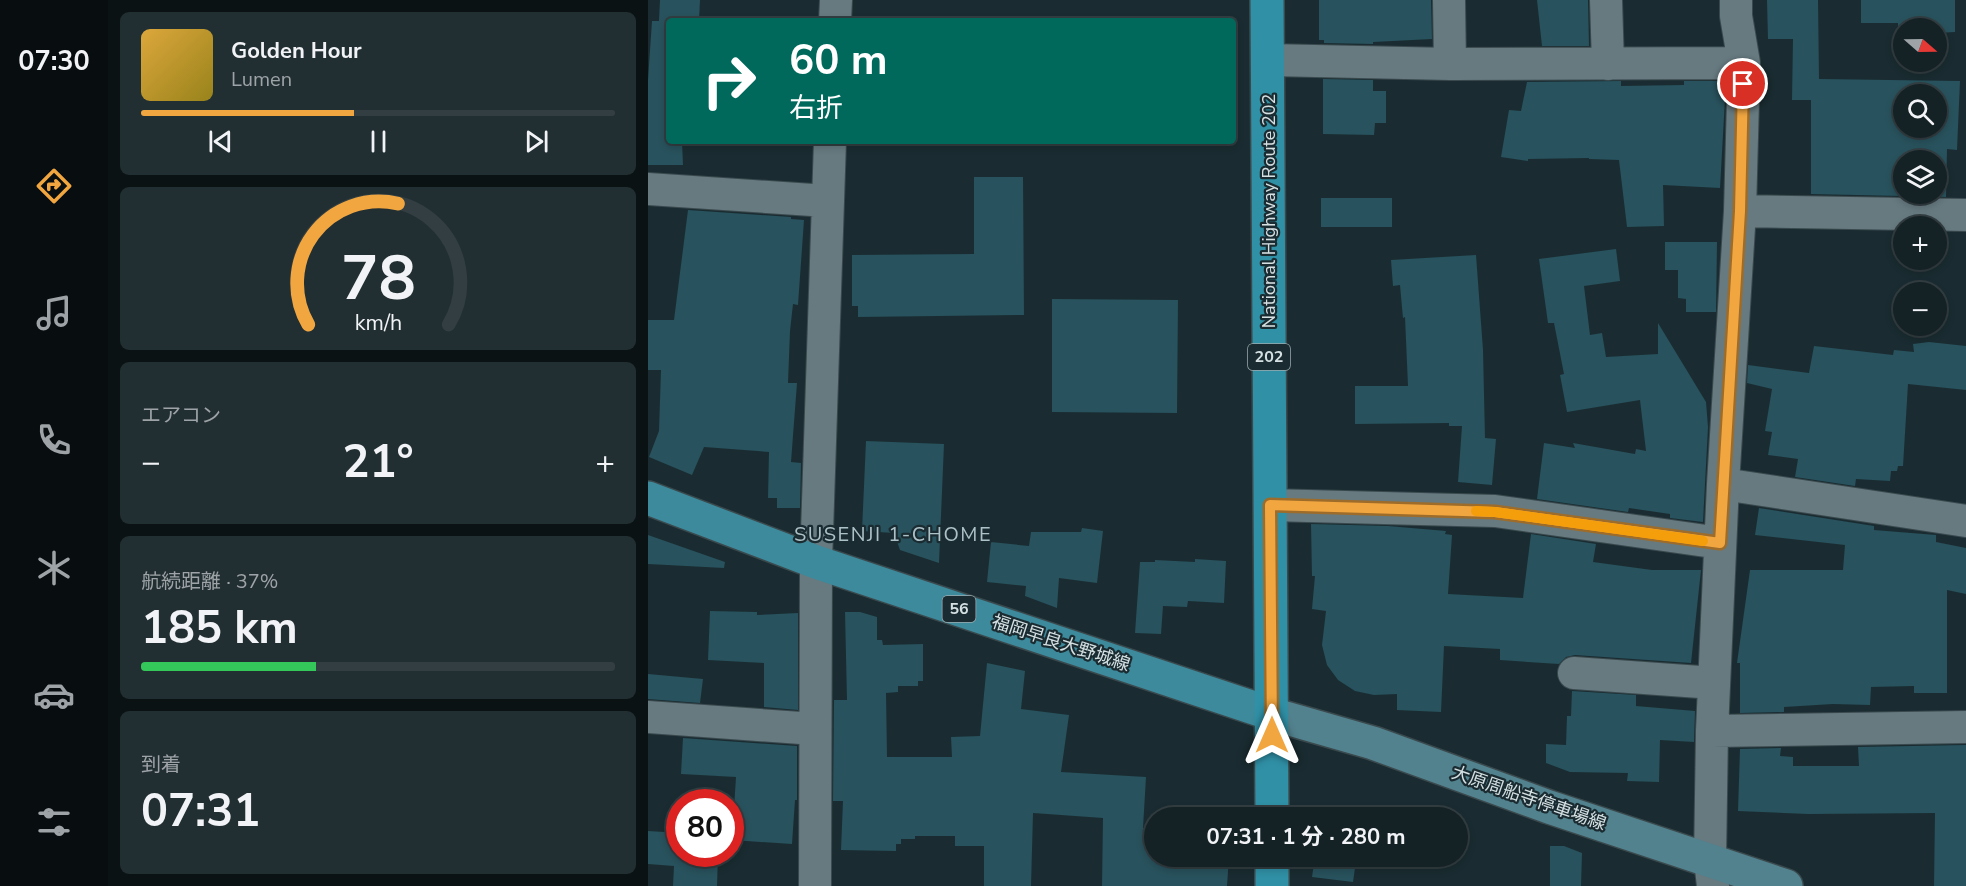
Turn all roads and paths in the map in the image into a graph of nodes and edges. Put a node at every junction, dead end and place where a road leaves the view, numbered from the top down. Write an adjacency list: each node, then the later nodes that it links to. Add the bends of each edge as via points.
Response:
1 (836, 0): 6 (street)
2 (1268, 0): 7 (highway, National Highway Route 202 / 202)
3 (1449, 0): 9 (street)
4 (1606, 0): 10 (street)
5 (1736, 0): 8 (street)
6 (835, 18)
7 (1268, 60): 9 (street); 18 (highway, National Highway Route 202 / 202)
8 (1744, 63): 10 (street); 14 (street)
9 (1450, 64): 10 (street)
10 (1608, 64)
11 (830, 144): 13 (street)
12 (648, 189): 13 (street)
13 (828, 201): 21 (street)
14 (1740, 211): 15 (street); 16 (street)
15 (1966, 215)
16 (1723, 484): 19 (street); 20 (street)
17 (648, 498): 21 (main road, 福岡早良大野城線 / 56)
18 (1270, 505): 20 (street, via 1495,512); 24 (highway, National Highway Route 202 / 202)
19 (1966, 521)
20 (1720, 543): 23 (street)
21 (816, 562): 24 (main road, 福岡早良大野城線 / 56); 27 (street)
22 (1574, 673): 23 (street)
23 (1714, 683): 28 (street)
24 (1272, 714): 29 (highway, National Highway Route 202 / 202); 31 (main road, 大原周船寺停車場線, via 1373,743 1549,807)
25 (648, 717): 27 (street)
26 (1966, 727): 28 (street)
27 (815, 729): 32 (street)
28 (1712, 731): 31 (street)
29 (1272, 807)
30 (1272, 867): 33 (highway)
31 (1711, 873): 34 (main road, 大原周船寺停車場線)
32 (815, 886)
33 (1272, 886)
34 (1786, 886)

